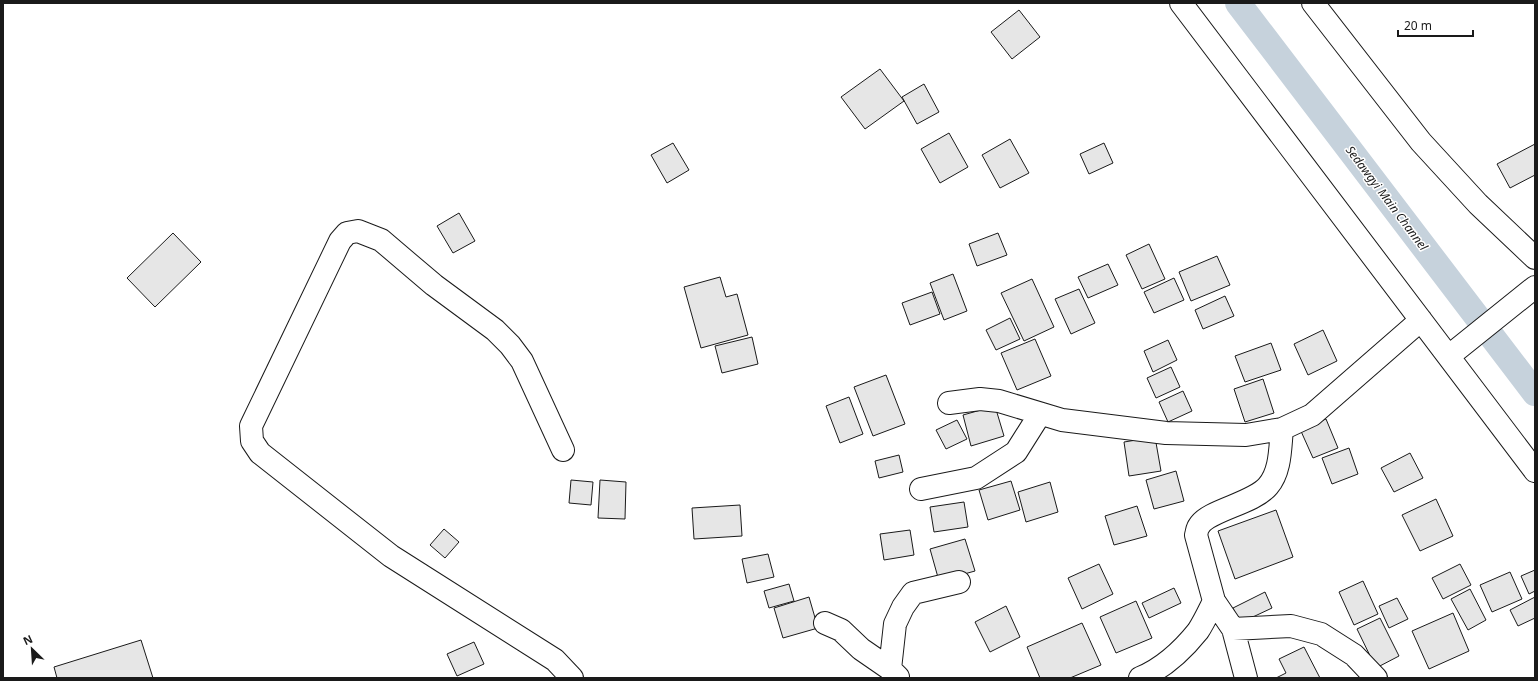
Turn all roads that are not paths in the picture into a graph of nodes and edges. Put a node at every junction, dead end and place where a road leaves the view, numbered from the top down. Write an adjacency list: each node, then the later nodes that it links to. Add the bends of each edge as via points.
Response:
1 (1181, 3): 5 (street)
2 (1313, 3): 3 (street, via 1421,142 1478,204)
3 (1535, 258)
4 (1530, 291): 6 (street)
5 (1421, 320): 6 (street); 9 (street, via 1312,415)
6 (1449, 356): 11 (street)
7 (949, 403): 8 (street, via 980,399 999,401)
8 (1040, 414): 9 (street, via 1062,420 1166,433 1246,435); 12 (street, via 1016,452 976,478)
9 (1282, 429): 14 (street, via 1277,469 1269,486 1254,498 1207,518 1199,526 1196,535)
10 (563, 450): 18 (street, via 522,361 510,345 495,330 381,240 358,230 347,233 340,241 251,426 252,441 260,453 338,516 391,556 555,660)
11 (1535, 471)
12 (920, 489)
13 (959, 582): 17 (street, via 913,593 903,607 895,624)
14 (1214, 601): 16 (street); 19 (street, via 1198,630 1174,658)
15 (825, 623): 17 (street, via 841,630 861,649)
16 (1233, 629): 20 (street); 21 (street, via 1291,626 1321,634 1354,654)
17 (894, 673)
18 (572, 678)
19 (1140, 678)
20 (1246, 678)
21 (1376, 678)

